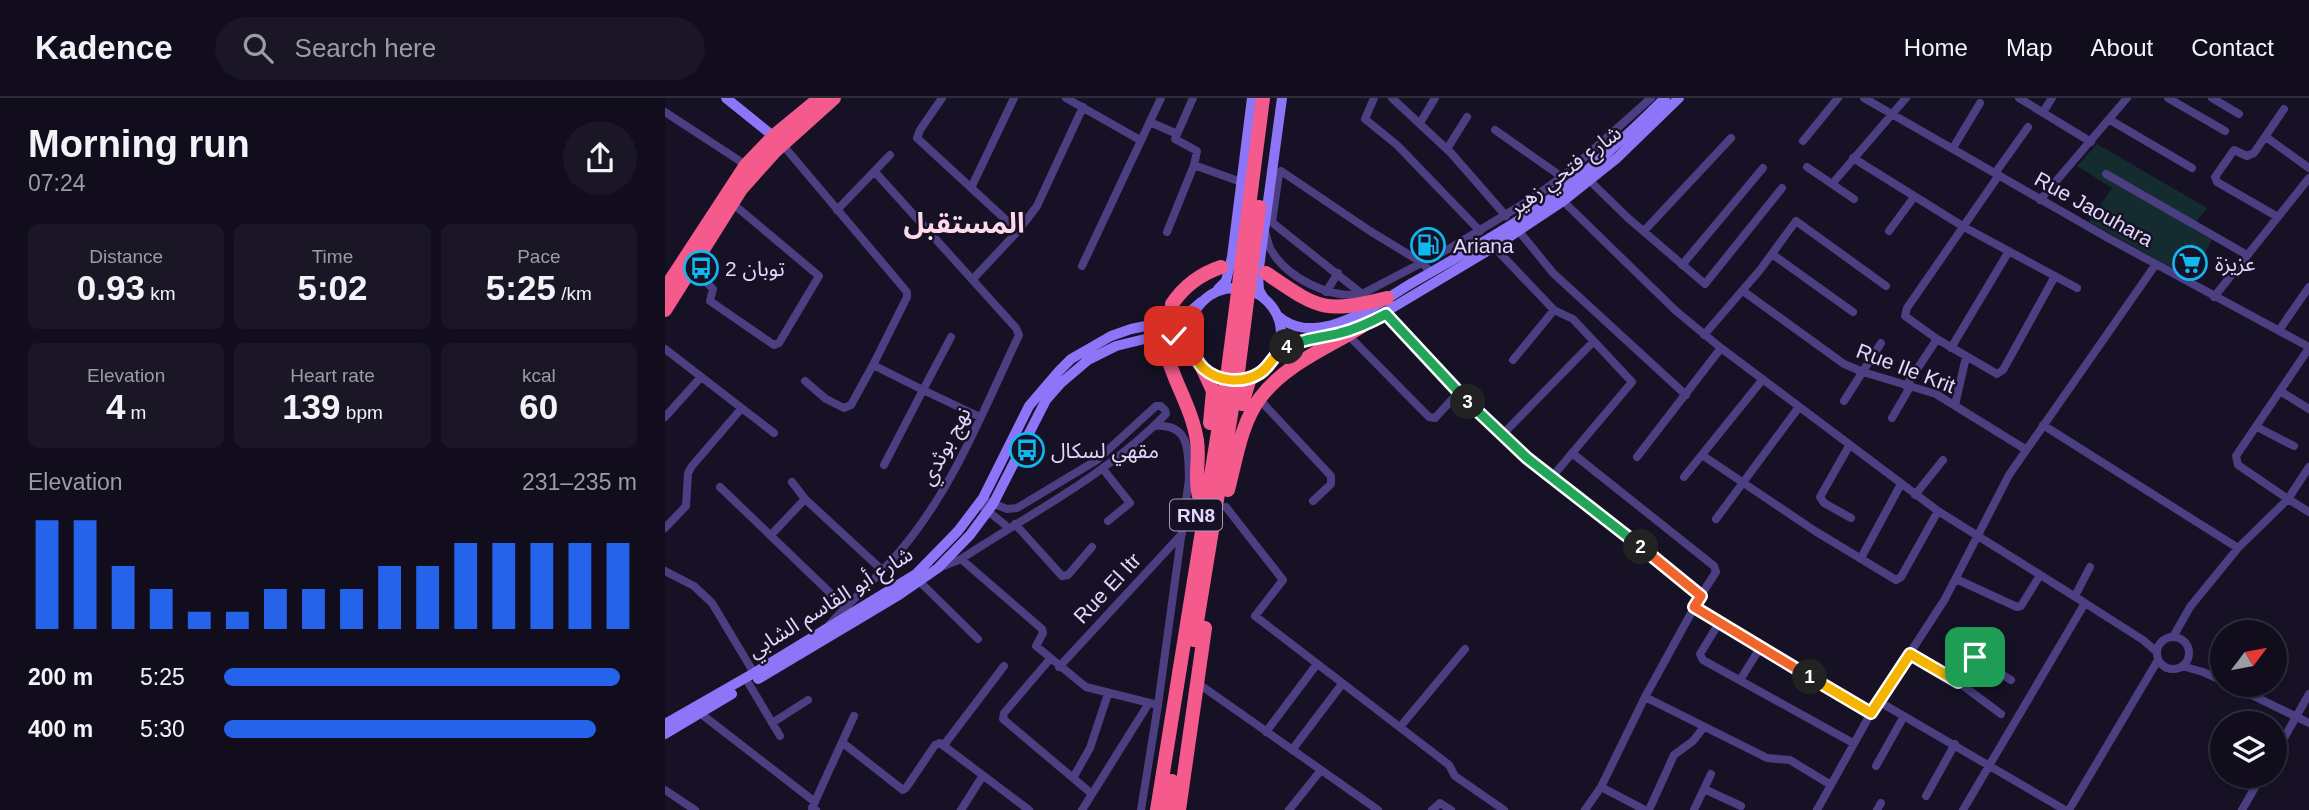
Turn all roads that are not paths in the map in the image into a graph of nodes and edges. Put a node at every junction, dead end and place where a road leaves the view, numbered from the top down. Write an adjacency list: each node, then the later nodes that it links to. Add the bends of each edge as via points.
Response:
1 (726, 98): 45 (street)
2 (820, 98): 45 (highway)
3 (834, 98): 45 (highway)
4 (942, 98): 67 (street, via 917,138)
5 (1014, 98): 67 (street)
6 (1066, 98): 28 (street)
7 (1161, 98): 36 (street)
8 (1193, 98): 41 (street)
9 (1252, 98): 65 (street)
10 (1263, 98): 48 (highway, RN8)
11 (1273, 98): 48 (highway, RN8)
12 (1282, 98): 80 (street)
13 (1374, 98): 81 (street, via 1365,119 1397,145)
14 (1392, 98): 37 (street)
15 (1435, 98): 37 (street)
16 (1651, 98): 62 (street)
17 (1665, 98): 95 (street, شارع فتحي زهير, via 1624,139 1556,194)
18 (1679, 98): 64 (street, شارع فتحي زهير)
19 (1838, 98): 46 (street)
20 (1864, 98): 33 (street, Rue Jaouhara)
21 (1906, 98): 33 (street)
22 (2019, 98): 31 (street)
23 (2052, 98): 31 (street)
24 (2127, 98): 35 (street)
25 (2168, 98): 40 (street)
26 (2212, 98): 32 (street)
27 (1980, 103): 49 (street)
28 (1083, 107): 44 (street); 79 (street, via 1037,206)
29 (2284, 109): 42 (street)
30 (665, 112): 54 (street)
31 (2043, 112): 47 (street)
32 (2239, 114)
33 (1891, 115): 49 (street, Rue Jaouhara); 52 (street)
34 (1467, 117): 50 (street)
35 (2110, 120): 47 (street); 57 (street)
36 (1150, 122): 41 (street); 44 (street)
37 (1420, 123): 50 (street)
38 (2028, 127): 60 (street)
39 (1495, 131): 62 (street)
40 (2225, 131)
41 (1177, 134): 53 (street, via 1176,141 1197,151)
42 (2266, 137): 58 (street); 76 (street, via 2249,157 2232,151 2215,180)
43 (1731, 138): 82 (street)
44 (1140, 139): 92 (street)
45 (778, 140): 54 (highway); 73 (highway); 74 (street)
46 (1803, 141)
47 (2091, 142): 71 (street)
48 (1262, 145): 205 (highway, RN8)
49 (1953, 148): 60 (street, Rue Jaouhara)
50 (1447, 149): 75 (street)
51 (890, 155): 59 (street)
52 (1853, 158): 66 (street); 69 (street)
53 (1194, 164): 65 (street); 84 (street)
54 (746, 165): 103 (highway)
55 (1807, 167): 66 (street)
56 (1763, 168): 91 (street)
57 (2192, 168)
58 (2309, 168)
59 (875, 172): 74 (street); 99 (street)
60 (1997, 173): 71 (street, Rue Jaouhara); 77 (street)
61 (2106, 174): 88 (street)
62 (1562, 177): 75 (street)
63 (2309, 178): 76 (street)
64 (1589, 180): 72 (street, شارع فتحي زهير); 82 (street)
65 (1241, 183): 109 (street, via 1226,281)
66 (1832, 184): 70 (street)
67 (971, 188): 79 (street)
68 (1782, 188): 91 (street, via 1705,284)
69 (1914, 197): 77 (street); 83 (street)
70 (1854, 200)
71 (2040, 200): 90 (street, Rue Jaouhara)
72 (1563, 201): 78 (street, شارع فتحي زهير); 120 (street)
73 (733, 202): 93 (highway); 93 (street, via 819,276 779,343 774,345 710,301 713,289)
74 (837, 210): 134 (street, via 907,294)
75 (1506, 216): 81 (street)
76 (2278, 217): 88 (street)
77 (1964, 227): 86 (street); 122 (street, via 1905,311 1907,318)
78 (1518, 230): 85 (street, شارع فتحي زهير); 145 (street, via 1553,274)
79 (1018, 231): 99 (street)
80 (1265, 231): 105 (street, via 1280,261); 107 (street, via 1258,282)
81 (1480, 231): 89 (street)
82 (1644, 231): 91 (street)
83 (1889, 231)
84 (1167, 232)
85 (1494, 247): 113 (street); 115 (street, شارع فتحي زهير)
86 (2009, 251): 98 (street); 129 (street)
87 (1772, 254): 100 (street, via 1798,221); 104 (street); 114 (street)
88 (2247, 255): 108 (street)
89 (1421, 262): 95 (street); 97 (street, via 1281,172 1272,222); 106 (street)
90 (2156, 264): 108 (street, Rue Jaouhara); 155 (street)
91 (1682, 265)
92 (1082, 266)
93 (692, 267): 112 (highway)
94 (1221, 267): 111 (highway, via 1194,279)
95 (1431, 272): 110 (street, شارع فتحي زهير)
96 (1266, 273): 110 (highway, via 1321,306 1342,308)
97 (1338, 273): 105 (street); 106 (street)
98 (2055, 276): 102 (street); 132 (street, via 2003,370 1993,373)
99 (973, 279): 153 (street, نهج بوثدي, via 1019,335)
100 (1886, 286)
101 (2309, 286): 118 (street)
102 (2077, 288)
103 (665, 289)
104 (1743, 291): 120 (street); 136 (street, Rue Ile Krit, via 1836,359)
105 (1326, 292): 106 (street)
106 (1362, 294)
107 (1263, 297): 109 (street, via 1237,287); 116 (street)
108 (2214, 297): 118 (street, Rue Jaouhara)
109 (1205, 298): 127 (street, via 1189,324); 182 (street, شارع أبو القاسم الشابي, via 1175,320 1111,336 1049,380 1029,406)
110 (1387, 298): 116 (street, شارع فتحي زهير, via 1355,316 1318,327 1296,328)
111 (1172, 304)
112 (665, 310)
113 (1554, 310): 123 (street, via 1573,319); 133 (street)
114 (1853, 312)
115 (1386, 314): 117 (street, شارع فتحي زهير); 144 (street)
116 (1278, 316): 131 (street)
117 (1362, 326): 119 (highway); 131 (street, شارع فتحي زهير, via 1302,340)
118 (2280, 329): 126 (street, Rue Jaouhara)
119 (1348, 335): 144 (street, via 1429,417 1435,418); 146 (highway, via 1289,370)
120 (1705, 335): 128 (street)
121 (951, 337): 142 (street)
122 (1937, 339): 129 (street); 141 (street)
123 (1593, 342): 159 (street); 163 (street, via 1632,382)
124 (1164, 343): 178 (highway, RN8, via 1198,443)
125 (1881, 343): 136 (street)
126 (2309, 347): 143 (street)
127 (1191, 348): 135 (street); 182 (street, شارع أبو القاسم الشابي, via 1174,336 1157,336 1116,346 1088,360 1046,400)
128 (1721, 348): 139 (street); 145 (street)
129 (1951, 348): 132 (street)
130 (665, 349): 137 (street)
131 (1278, 351): 138 (street, via 1267,367)
132 (1966, 357): 148 (street)
133 (1513, 360)
134 (873, 365): 140 (street, via 847,407 826,399); 142 (street)
135 (1202, 367): 138 (street, via 1223,379); 178 (highway, RN8, via 1213,391 1213,404)
136 (1863, 372): 141 (street, Rue Ile Krit); 147 (street)
137 (701, 377): 150 (street); 152 (street)
138 (1250, 378): 176 (highway)
139 (1763, 379): 149 (street); 164 (street)
140 (805, 381)
141 (1908, 386): 148 (street, Rue Ile Krit); 154 (street)
142 (923, 390): 153 (street); 167 (street)
143 (2280, 391): 151 (street); 157 (street)
144 (1458, 393): 159 (street)
145 (1686, 394): 165 (street)
146 (1259, 399): 176 (highway, via 1241,438); 181 (street, via 1331,476 1331,484)
147 (1844, 401)
148 (1955, 405): 162 (street, Rue Ile Krit)
149 (1799, 407): 160 (street); 173 (street)
150 (741, 409): 158 (street); 190 (street, via 692,466 686,506)
151 (2309, 409)
152 (665, 416)
153 (980, 417): 200 (street, نهج بوثدي, via 922,522)
154 (1892, 418)
155 (2043, 425): 162 (street); 195 (street)
156 (1154, 426): 169 (street); 182 (street, via 1166,414 1161,406 1097,460 1017,508); 191 (street, via 1172,427 1187,447 1189,479)
157 (2257, 427): 161 (street); 180 (street, via 2236,460)
158 (774, 433)
159 (1502, 435): 170 (street)
160 (1849, 446): 174 (street); 186 (street, via 1820,497)
161 (2294, 446)
162 (2025, 449): 193 (street)
163 (1572, 453): 170 (street); 206 (street, via 1714,566 1715,577)
164 (1702, 454): 171 (street); 173 (street)
165 (1637, 457)
166 (1943, 460): 177 (street)
167 (884, 465)
168 (2309, 467): 180 (street)
169 (1104, 469): 188 (street, via 1130,503); 189 (street)
170 (1552, 477): 206 (street)
171 (1684, 477)
172 (792, 482): 179 (street)
173 (1742, 482): 187 (street); 196 (street)
174 (1901, 484): 177 (street); 196 (street)
175 (720, 487): 192 (street)
176 (1228, 490): 183 (highway)
177 (1915, 495): 184 (street)
178 (1199, 496): 287 (highway, RN8)
179 (805, 499): 192 (street); 200 (street)
180 (2288, 499): 185 (street); 195 (street)
181 (1313, 501)
182 (986, 504): 189 (street); 198 (street, شارع أبو القاسم الشابي, via 970,535); 210 (street, شارع أبو القاسم الشابي, via 916,574)
183 (1226, 507): 224 (street, via 1283,580 1255,616); 235 (highway)
184 (1938, 511): 193 (street); 196 (street, via 1899,579)
185 (2309, 512)
186 (1851, 517)
187 (1716, 519)
188 (1108, 522)
189 (1012, 526): 194 (street, via 1062,576); 197 (street)
190 (665, 528)
191 (1182, 534): 227 (street, Rue El Itr); 245 (street)
192 (771, 535): 210 (street)
193 (1977, 538): 202 (street); 207 (street)
194 (1092, 547)
195 (2238, 548): 212 (street)
196 (1861, 558)
197 (961, 559): 198 (street); 223 (street, via 1042,629 1036,646)
198 (938, 568): 204 (street, شارع أبو القاسم الشابي)
199 (2090, 568): 207 (street)
200 (882, 570): 210 (street, نهج بوثدي)
201 (666, 573): 230 (street, via 694,586 712,603)
202 (1956, 579): 203 (street, via 2017,607); 220 (street)
203 (2037, 580)
204 (920, 582): 210 (street, شارع أبو القاسم الشابي); 214 (street)
205 (1198, 588): 288 (highway, RN8); 289 (highway, RN8)
206 (1701, 596): 209 (street)
207 (2075, 596): 208 (street)
208 (2085, 603): 215 (street); 266 (street)
209 (1694, 607): 211 (street); 241 (street)
210 (850, 615): 230 (street, شارع أبو القاسم الشابي); 237 (street, شارع أبو القاسم الشابي)
211 (1719, 623): 218 (street); 233 (street, via 1700,656)
212 (2181, 625): 213 (street); 216 (street)
213 (2173, 637): 216 (street); 217 (street)
214 (978, 639)
215 (2143, 640): 217 (street); 221 (street)
216 (2183, 640): 222 (street)
217 (2160, 643): 221 (street)
218 (1760, 648): 233 (street); 247 (street)
219 (1465, 649): 255 (street)
220 (1910, 654): 236 (street); 244 (street)
221 (2157, 656): 228 (street); 232 (street)
222 (2189, 656): 226 (street); 229 (street)
223 (1049, 659): 227 (street); 271 (street, via 1002,716)
224 (1317, 664): 238 (street); 257 (street)
225 (1004, 666): 264 (street)
226 (2182, 666): 228 (street); 229 (street)
227 (1059, 667): 239 (street, via 1086,687)
228 (2170, 669): 232 (street)
229 (2203, 672): 231 (street)
230 (754, 673): 246 (street, شارع أبو القاسم الشابي)
231 (2210, 675)
232 (2148, 679): 301 (street)
233 (1740, 680): 262 (street)
234 (2011, 680): 236 (street, via 1975,657)
235 (1196, 682): 257 (street); 290 (highway)
236 (1958, 682): 248 (street)
237 (749, 684): 246 (street, شارع أبو القاسم الشابي); 252 (street)
238 (1342, 684): 255 (street); 265 (street)
239 (1108, 694): 245 (street); 271 (street, via 1087,756)
240 (2309, 694): 251 (street)
241 (1645, 697): 256 (street); 273 (street)
242 (2255, 697): 251 (street)
243 (808, 700): 252 (street)
244 (1878, 701): 247 (street); 250 (street)
245 (1154, 704): 277 (street); 286 (street)
246 (697, 710): 254 (street, شارع أبو القاسم الشابي); 259 (street, شارع أبو القاسم الشابي); 279 (street)
247 (1871, 713): 262 (street)
248 (2001, 714)
249 (854, 716): 261 (street)
250 (1905, 716): 263 (street); 267 (street)
251 (2296, 717): 253 (street); 258 (street)
252 (772, 723): 260 (street)
253 (2309, 723)
254 (665, 724)
255 (1400, 727): 295 (street, via 1450,765 1455,776)
256 (1705, 727): 272 (street, via 1770,760 1790,760); 297 (street, via 1674,755)
257 (1266, 732): 265 (street)
258 (2287, 733)
259 (665, 734)
260 (780, 736)
261 (843, 743): 264 (street, via 903,790 935,745); 279 (street)
262 (1853, 743): 272 (street)
263 (1955, 744): 266 (street); 278 (street)
264 (944, 745): 270 (street)
265 (1292, 750): 268 (street)
266 (1988, 765): 300 (street); 301 (street)
267 (1875, 766)
268 (1321, 770): 281 (street); 291 (street)
269 (1711, 774): 275 (street)
270 (982, 777): 283 (street); 284 (street)
271 (1073, 778): 277 (street)
272 (1831, 785): 299 (street)
273 (1601, 787): 296 (street); 297 (street)
274 (2255, 788): 302 (street)
275 (1704, 789): 280 (street); 298 (street)
276 (665, 790): 282 (street)
277 (1093, 794): 285 (street)
278 (1926, 796)
279 (815, 806)
280 (1741, 806)
281 (1366, 807): 292 (street)
282 (695, 810)
283 (961, 810)
284 (1029, 810)
285 (1082, 810)
286 (1141, 810)
287 (1151, 810)
288 (1157, 810)
289 (1168, 810)
290 (1179, 810)
291 (1289, 810)
292 (1378, 810)
293 (1432, 810): 294 (street, via 1440,803)
294 (1451, 810)
295 (1503, 810)
296 (1585, 810)
297 (1647, 810)
298 (1694, 810)
299 (1817, 810)
300 (1963, 810)
301 (2067, 810)
302 (2242, 810)

